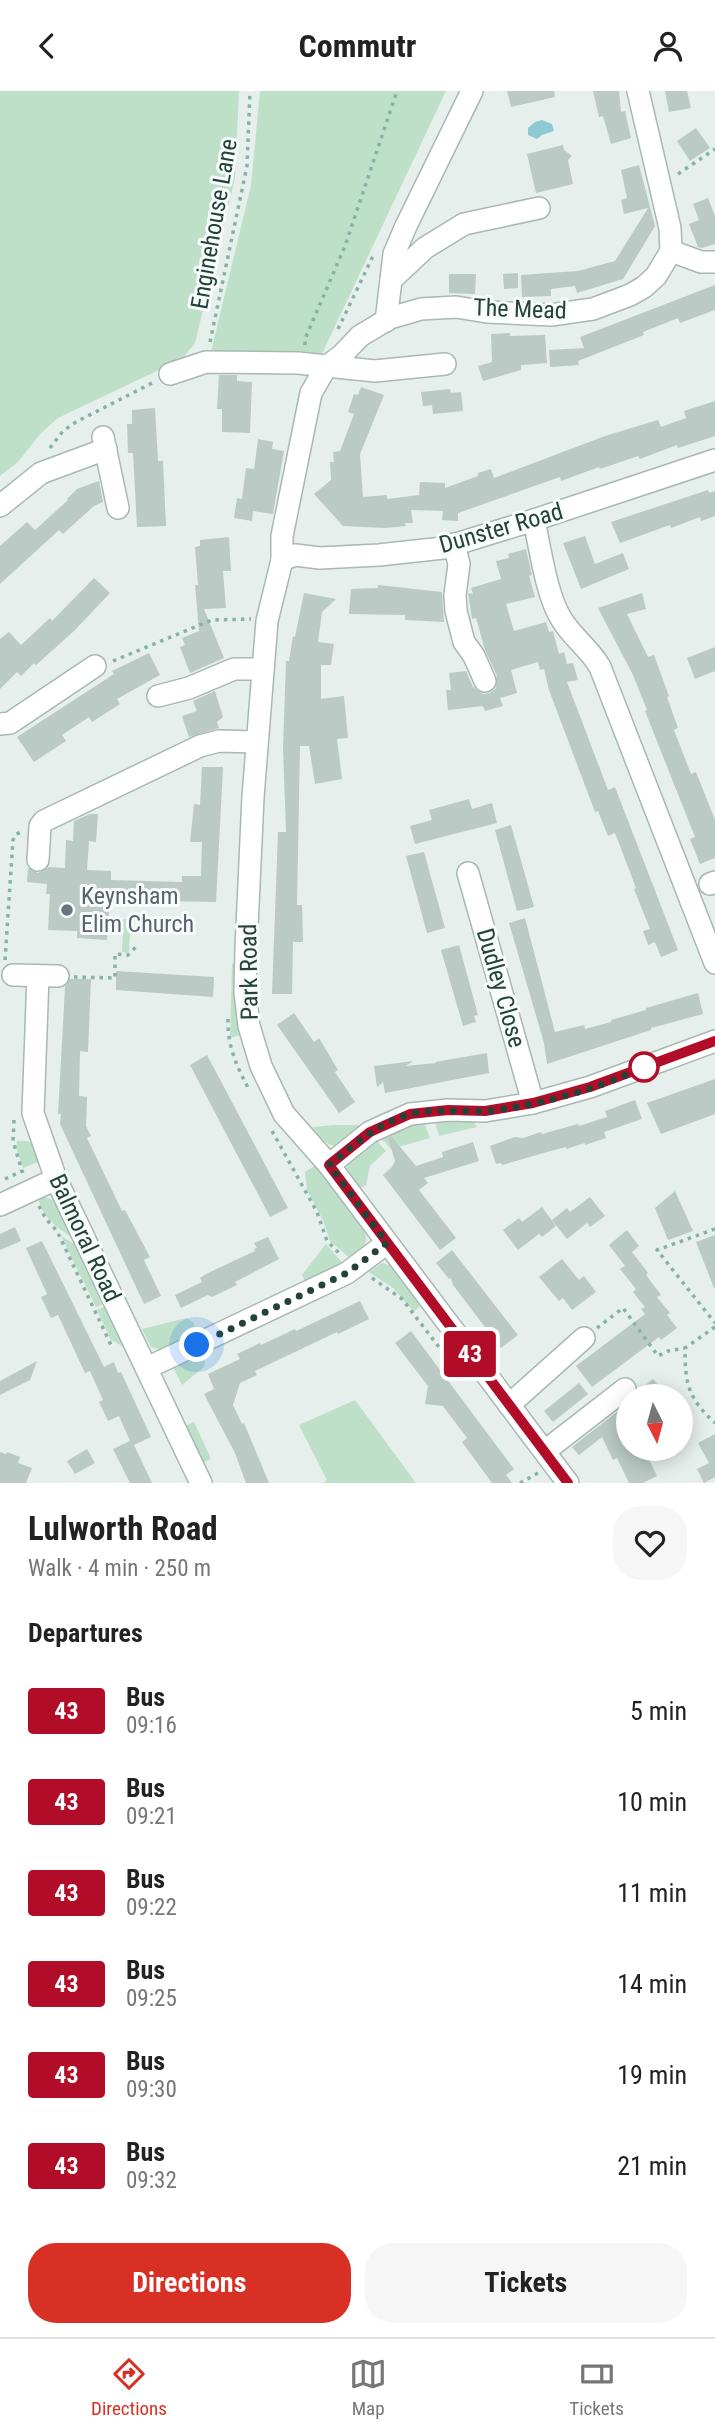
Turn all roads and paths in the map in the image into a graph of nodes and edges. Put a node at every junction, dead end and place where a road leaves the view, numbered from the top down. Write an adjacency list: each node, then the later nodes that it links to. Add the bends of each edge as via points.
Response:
1 (250, 91): 12 (path, Enginehouse Lane, via 247,166)
2 (397, 91): 14 (path, via 345,246 305,339)
3 (472, 91): 10 (street, via 394,254)
4 (638, 91): 6 (street)
5 (715, 149): 6 (path, via 680,172)
6 (662, 191): 8 (street)
7 (539, 208): 10 (street, via 464,224 425,248)
8 (671, 251): 9 (street); 11 (street, The Mead, via 644,287 593,309 551,315 456,307 421,309)
9 (715, 262)
10 (391, 280): 11 (street)
11 (386, 321): 14 (street, The Mead, via 360,336 342,355)
12 (206, 362): 14 (street); 15 (street)
13 (445, 363): 14 (street, via 375,371)
14 (317, 366): 22 (street, Park Road, via 282,536)
15 (170, 374): 17 (path, via 63,431 49,450)
16 (715, 460): 20 (street, Dunster Road)
17 (41, 473): 18 (street); 19 (street, via 104,442)
18 (0, 506)
19 (118, 507)
20 (534, 520): 21 (street, Dunster Road); 33 (street, via 554,604 600,667)
21 (454, 544): 22 (street, Dunster Road, via 379,555 295,555); 26 (street, via 459,564 456,611 464,642)
22 (282, 560): 23 (street, Park Road)
23 (267, 621): 24 (path, via 212,620); 25 (street, Park Road)
24 (95, 667): 28 (street, via 10,723)
25 (263, 669): 27 (street, via 234,670); 29 (street, Park Road)
26 (485, 681)
27 (158, 696)
28 (0, 725)
29 (256, 743): 30 (street, via 219,741 200,746 44,821); 38 (street, Park Road, via 245,981 249,1026 261,1066 284,1114)
30 (38, 860)
31 (468, 873): 37 (street, Dudley Close)
32 (136, 947): 35 (path, via 128,955 115,954 114,978)
33 (715, 963)
34 (13, 975): 35 (street)
35 (48, 976): 40 (street, Balmoral Road, via 33,1113)
36 (715, 1041): 37 (street)
37 (533, 1103): 38 (street, via 485,1111 410,1114 370,1132)
38 (329, 1165): 44 (street, Park Road)
39 (22, 1171): 41 (path)
40 (56, 1179): 42 (street); 48 (street, Balmoral Road)
41 (0, 1182)
42 (0, 1205)
43 (715, 1229): 45 (path, via 657,1250)
44 (387, 1243): 48 (street, via 347,1273); 50 (street, Park Road)
45 (715, 1325): 47 (path)
46 (584, 1338): 47 (path, via 622,1308 658,1356); 50 (street)
47 (685, 1348): 51 (path, via 685,1379 698,1408)
48 (147, 1369): 53 (street, Balmoral Road)
49 (616, 1396): 52 (street)
50 (509, 1405): 52 (street, Park Road)
51 (715, 1423)
52 (545, 1451): 54 (street, Park Road)
53 (201, 1483)
54 (568, 1483)

